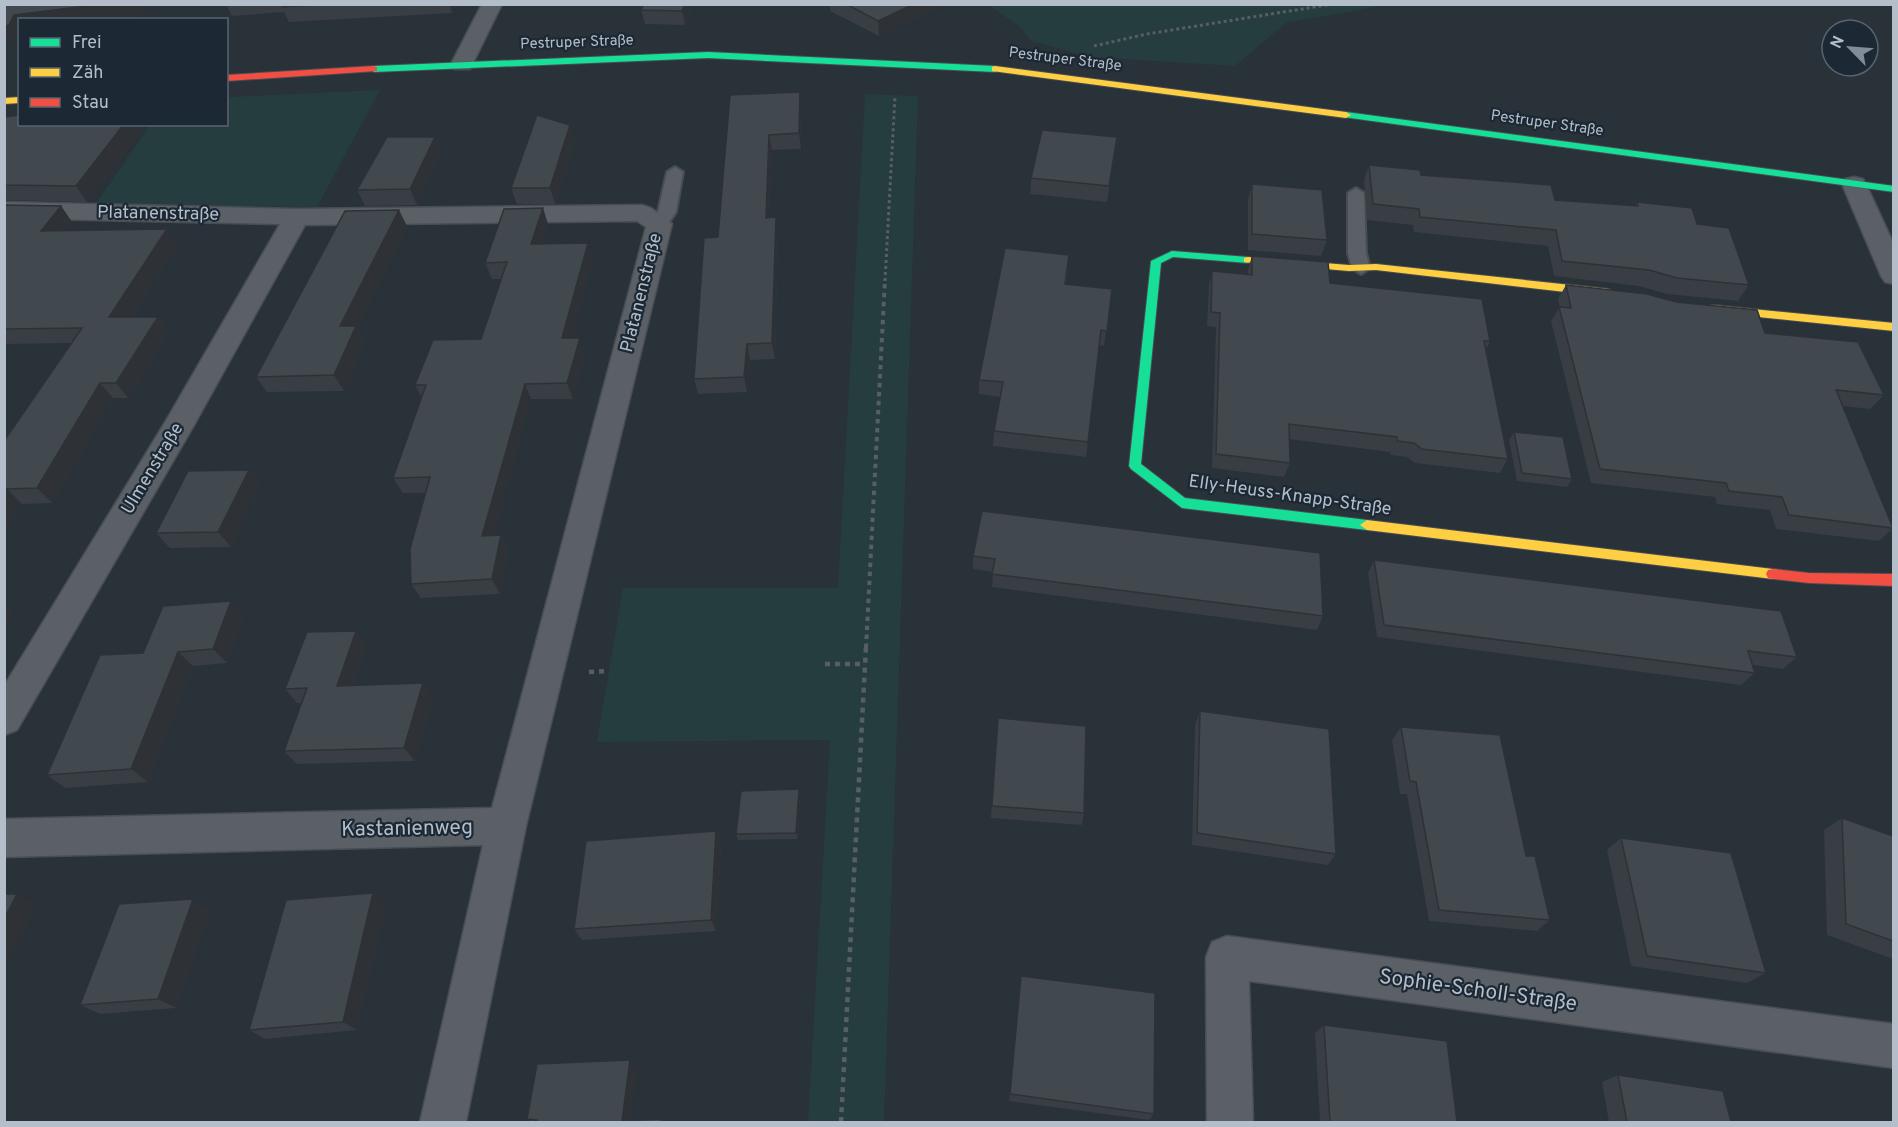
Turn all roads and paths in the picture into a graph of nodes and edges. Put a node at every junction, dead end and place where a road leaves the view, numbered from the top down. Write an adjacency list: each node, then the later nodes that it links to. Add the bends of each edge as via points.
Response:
1 (492, 4): 5 (street)
2 (1333, 4): 3 (path, via 1147,34)
3 (1086, 51)
4 (897, 62): 5 (street, Pestruper Straße, via 708,54); 8 (street, Pestruper Straße, via 1092,79); 21 (path)
5 (462, 64): 6 (street, Pestruper Straße)
6 (228, 78)
7 (675, 171): 13 (lane, via 667,212)
8 (1854, 184): 9 (street, Pestruper Straße); 15 (street)
9 (1893, 189)
10 (1356, 193): 14 (lane)
11 (4, 210): 12 (street, Platanenstraße)
12 (297, 217): 13 (street, Platanenstraße, via 642,213); 22 (street, Ulmenstraße, via 178,427)
13 (659, 224): 23 (street, Platanenstraße)
14 (1361, 268): 16 (street, Elly-Heuss-Knapp-Straße); 19 (street, Elly-Heuss-Knapp-Straße, via 1172,254 1156,261 1135,466 1182,503 1809,578)
15 (1893, 276)
16 (1628, 295)
17 (1701, 308): 18 (street)
18 (1893, 327)
19 (1893, 580)
20 (825, 664): 21 (path)
21 (863, 664): 27 (path)
22 (4, 719)
23 (507, 826): 24 (street, Kastanienweg); 26 (street)
24 (4, 838)
25 (1893, 1046): 28 (street, Sophie-Scholl-Straße, via 1227,957)
26 (443, 1122)
27 (841, 1122)
28 (1230, 1122)

